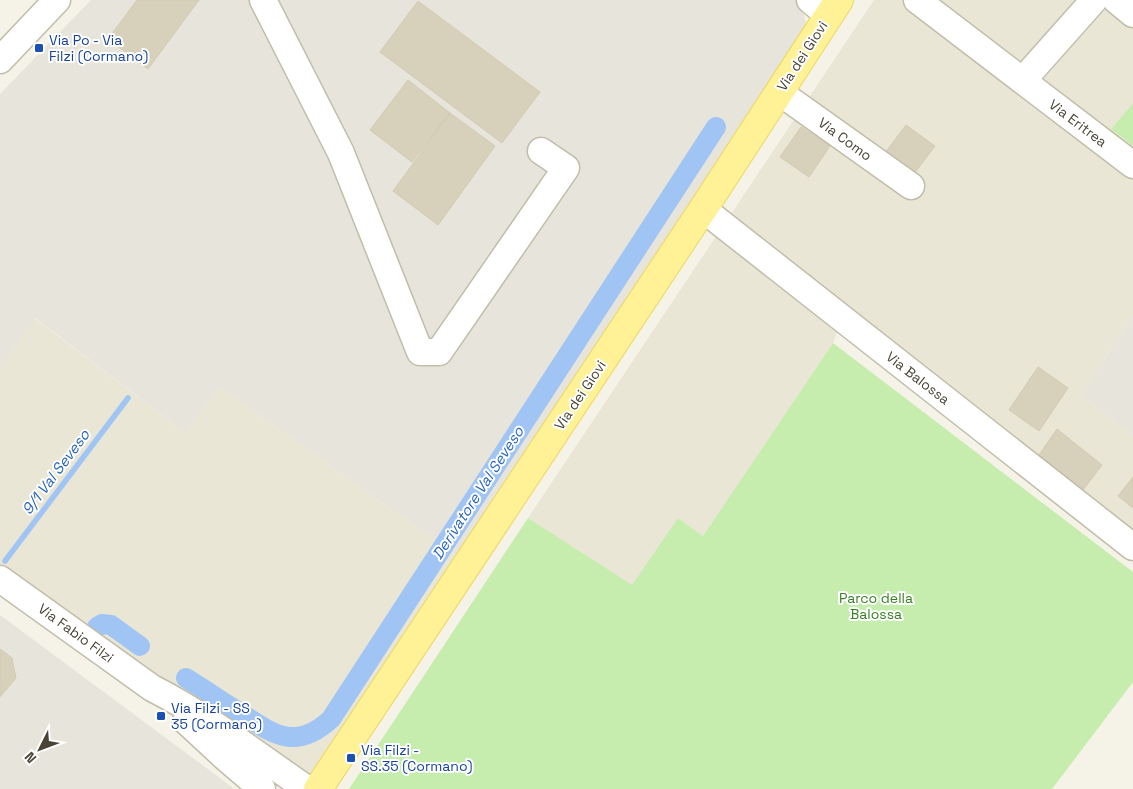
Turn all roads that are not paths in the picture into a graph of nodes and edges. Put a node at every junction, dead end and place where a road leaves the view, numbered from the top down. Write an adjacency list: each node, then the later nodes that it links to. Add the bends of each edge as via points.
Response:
1 (58, 0): 8 (street)
2 (263, 0): 11 (street, via 341,154 420,352 439,352 566,168)
3 (917, 0): 9 (street, Via Eritrea)
4 (1094, 0): 9 (street)
5 (1116, 0): 7 (street)
6 (826, 5): 10 (main road, Via dei Giovi)
7 (1133, 14)
8 (0, 60)
9 (1022, 80): 12 (street, Via Eritrea)
10 (779, 92): 13 (street, Via Como); 14 (main road, Via dei Giovi)
11 (541, 151)
12 (1133, 165)
13 (911, 186)
14 (703, 209): 15 (street, Via Balossa); 20 (main road, Via dei Giovi)
15 (1133, 547)
16 (0, 578): 17 (street, Via Fabio Filzi)
17 (152, 688): 18 (street, Via Fabio Filzi); 19 (street, Via Fabio Filzi, via 207,720)
18 (262, 789)
19 (307, 789)
20 (318, 789)

